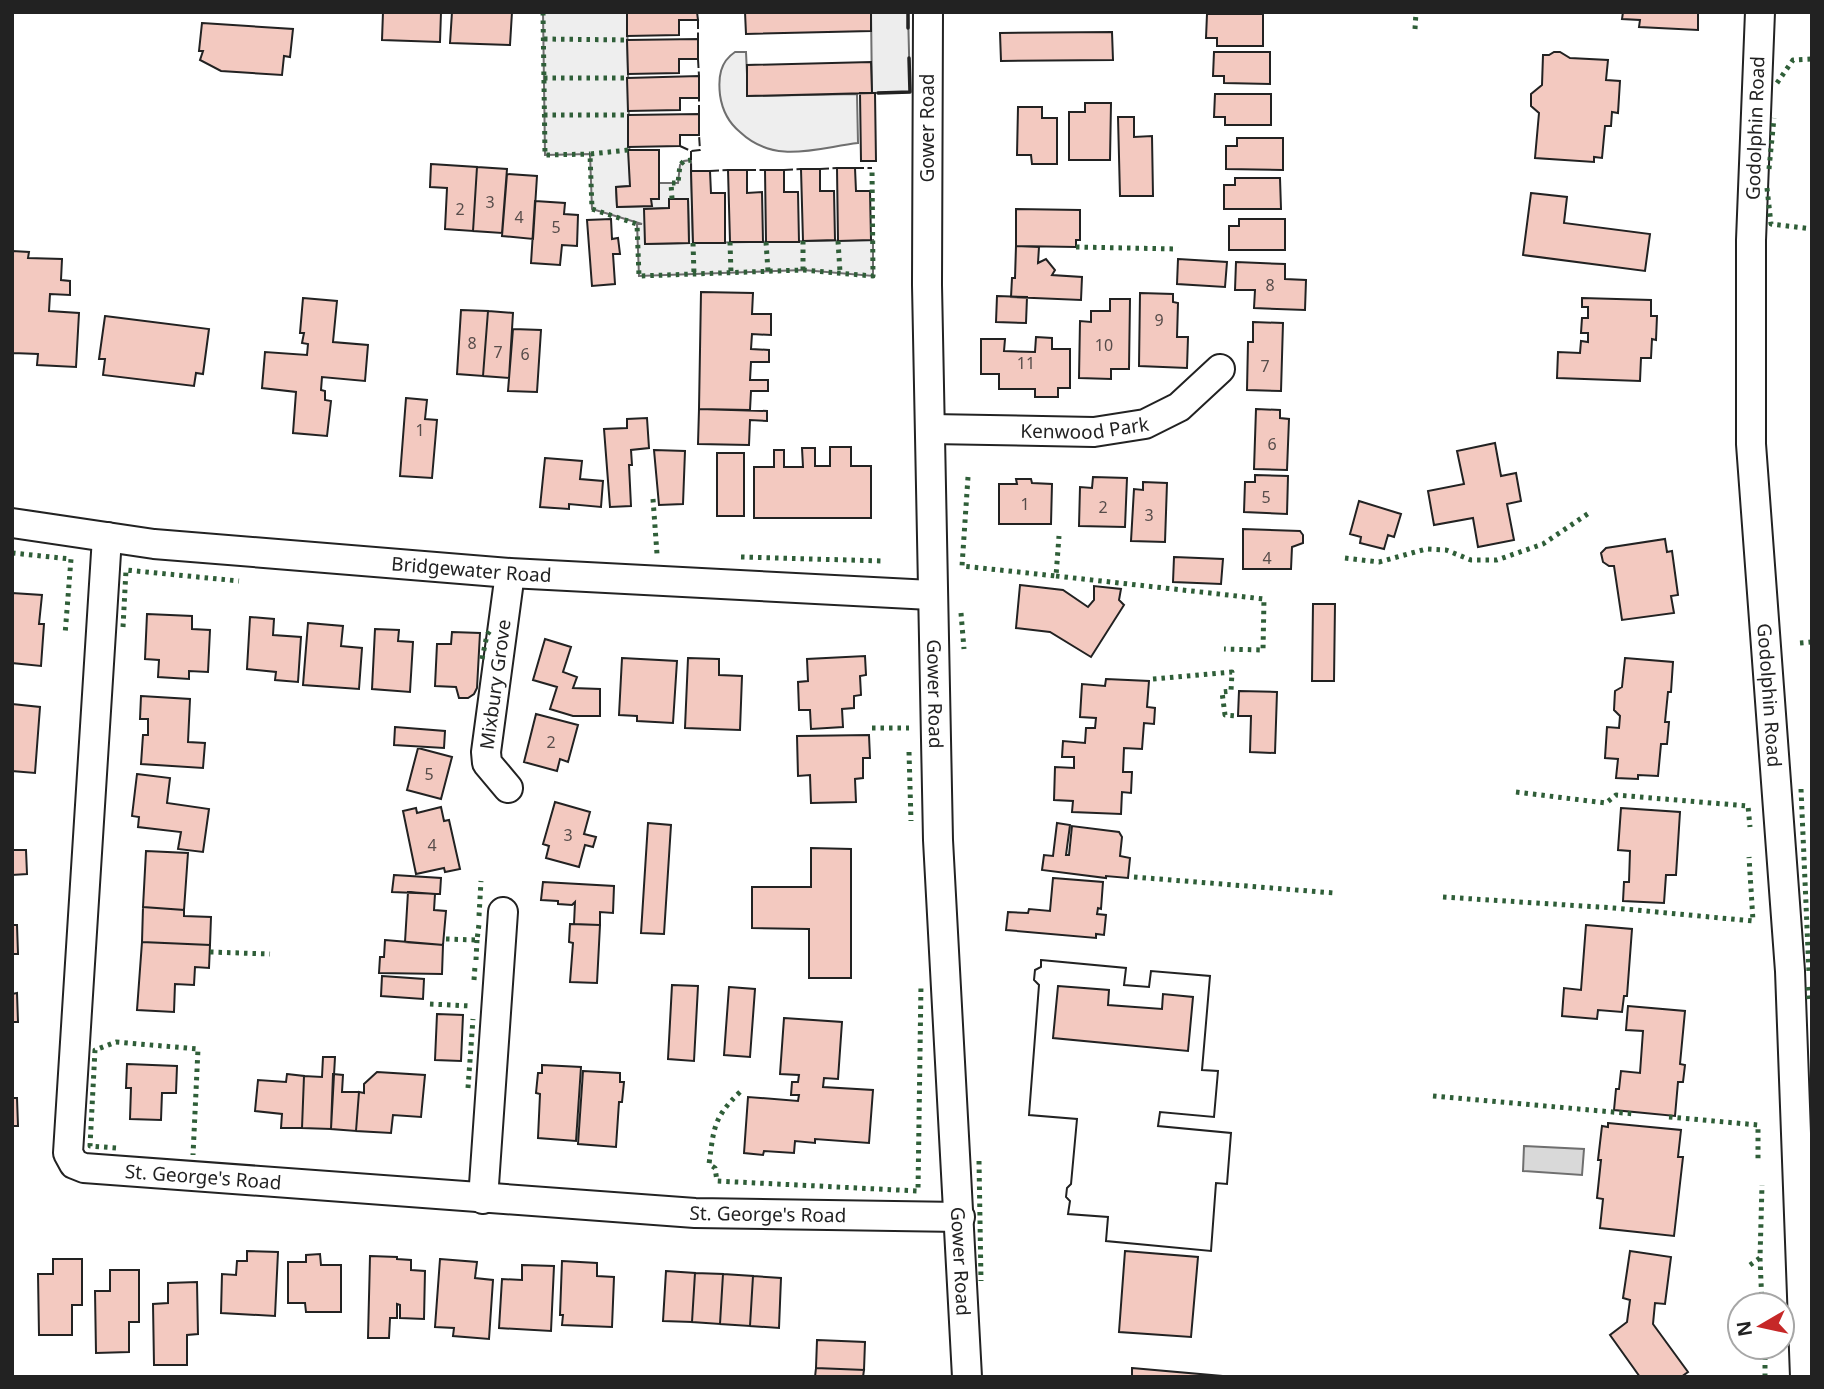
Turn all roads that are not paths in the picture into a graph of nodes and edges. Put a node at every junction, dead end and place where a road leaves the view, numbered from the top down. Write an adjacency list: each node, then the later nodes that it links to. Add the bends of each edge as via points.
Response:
1 (928, 12): 4 (street, Gower Road)
2 (1760, 12): 14 (street, Godolphin Road, via 1751,240 1751,444 1790,971)
3 (1220, 369): 4 (street, Kenwood Park, via 1179,407 1145,424 1094,432)
4 (931, 429): 8 (street, Gower Road)
5 (12, 523): 6 (street, Bridgewater Road)
6 (107, 537): 7 (street, Bridgewater Road); 11 (street, St. George's Road, via 68,1153 74,1164)
7 (510, 573): 8 (street, Bridgewater Road); 9 (street, Mixbury Grove, via 486,752 487,764)
8 (932, 595): 12 (street, Gower Road, via 938,840)
9 (508, 788)
10 (503, 912): 11 (street)
11 (483, 1199): 12 (street, St. George's Road, via 695,1213)
12 (960, 1217): 13 (street, Gower Road)
13 (967, 1377)
14 (1805, 1377)

